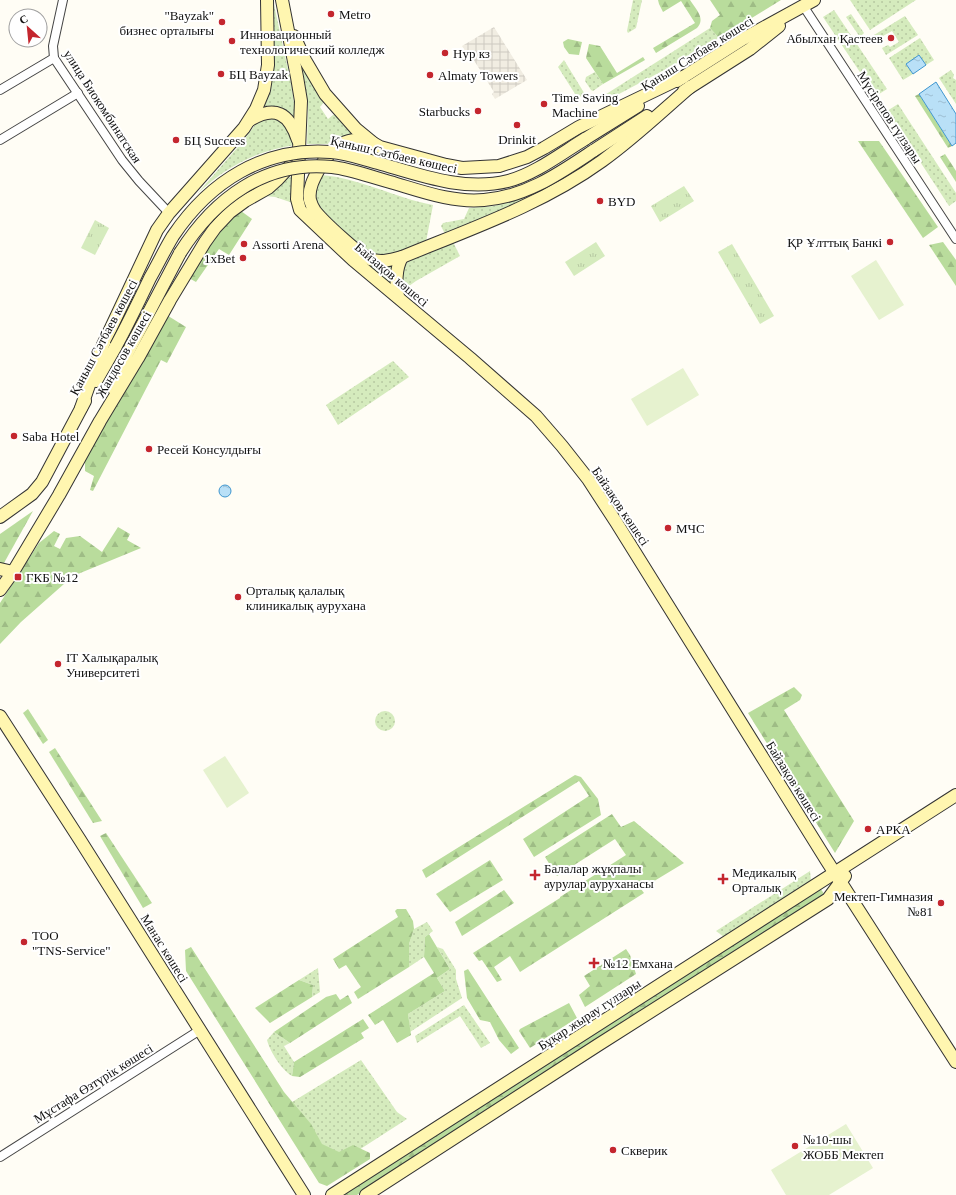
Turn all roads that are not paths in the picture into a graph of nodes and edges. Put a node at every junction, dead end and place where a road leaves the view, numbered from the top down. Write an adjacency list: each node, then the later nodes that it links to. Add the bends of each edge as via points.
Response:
1 (63, 0): 6 (street, улица Биокомбинатская, via 53,46)
2 (267, 0): 10 (main road, via 267,79 261,100)
3 (282, 0): 5 (main road, Байзақов көшесі)
4 (809, 3): 7 (main road, Қаныш Сәтбаев көшесі, via 750,49); 15 (street, Мүсірепов гүлзары)
5 (286, 17): 12 (main road, via 324,94 356,129); 13 (main road, Байзақов көшесі, via 300,101)
6 (54, 58): 8 (street); 9 (street, улица Биокомбинатская)
7 (686, 82): 12 (main road, via 578,127 527,157 499,166 462,168); 16 (main road, via 601,161 573,179 533,202); 18 (main road, Қаныш Сәтбаев көшесі, bridge, via 532,171 509,181 465,184 444,182 332,152 303,151 253,165 224,181 182,224 166,247 116,346); 19 (main road, Қаныш Сәтбаев көшесі, bridge, via 593,151 540,184 497,199 464,200 437,196 332,167 305,167 262,177 239,189 210,213 180,253 128,352)
8 (0, 90)
9 (78, 93): 11 (street); 14 (street, улица Биокомбинатская, via 122,160)
10 (250, 120): 13 (main road, via 260,114 271,112 282,115 294,130); 14 (main road, Жандосов көшесі)
11 (0, 140)
12 (373, 143): 16 (main road, via 354,140 333,150 314,176 310,200 315,212 363,256 377,261)
13 (299, 149): 17 (main road, Байзақов көшесі, via 297,199 300,210 353,260); 19 (main road, Жандосов көшесі, via 278,179 240,205 215,228 185,274)
14 (169, 213): 18 (main road, Жандосов көшесі, via 157,230 103,345)
15 (956, 240)
16 (402, 257): 17 (main road, via 396,281)
17 (398, 297): 26 (main road, Байзақов көшесі, via 536,416 571,457 616,522)
18 (81, 408): 20 (main road, Қаныш Сәтбаев көшесі, via 42,482 32,494)
19 (100, 421): 22 (main road, Жандосов көшесі)
20 (0, 517)
21 (0, 569): 22 (main road)
22 (13, 572): 23 (main road, Жандосов көшесі)
23 (0, 590)
24 (0, 716): 27 (main road, Манас көшесі)
25 (956, 795): 26 (main road, Бұқар жырау гүлзары, via 860,856)
26 (838, 878): 28 (main road, Байзақов көшесі); 31 (main road, Бұқар жырау гүлзары); 32 (main road, Бұқар жырау гүлзары, via 828,899)
27 (200, 1030): 29 (street, Мұстафа Өзтүрік көшесі); 30 (main road, Манас көшесі)
28 (956, 1062)
29 (0, 1157)
30 (304, 1195)
31 (332, 1195)
32 (366, 1195)

